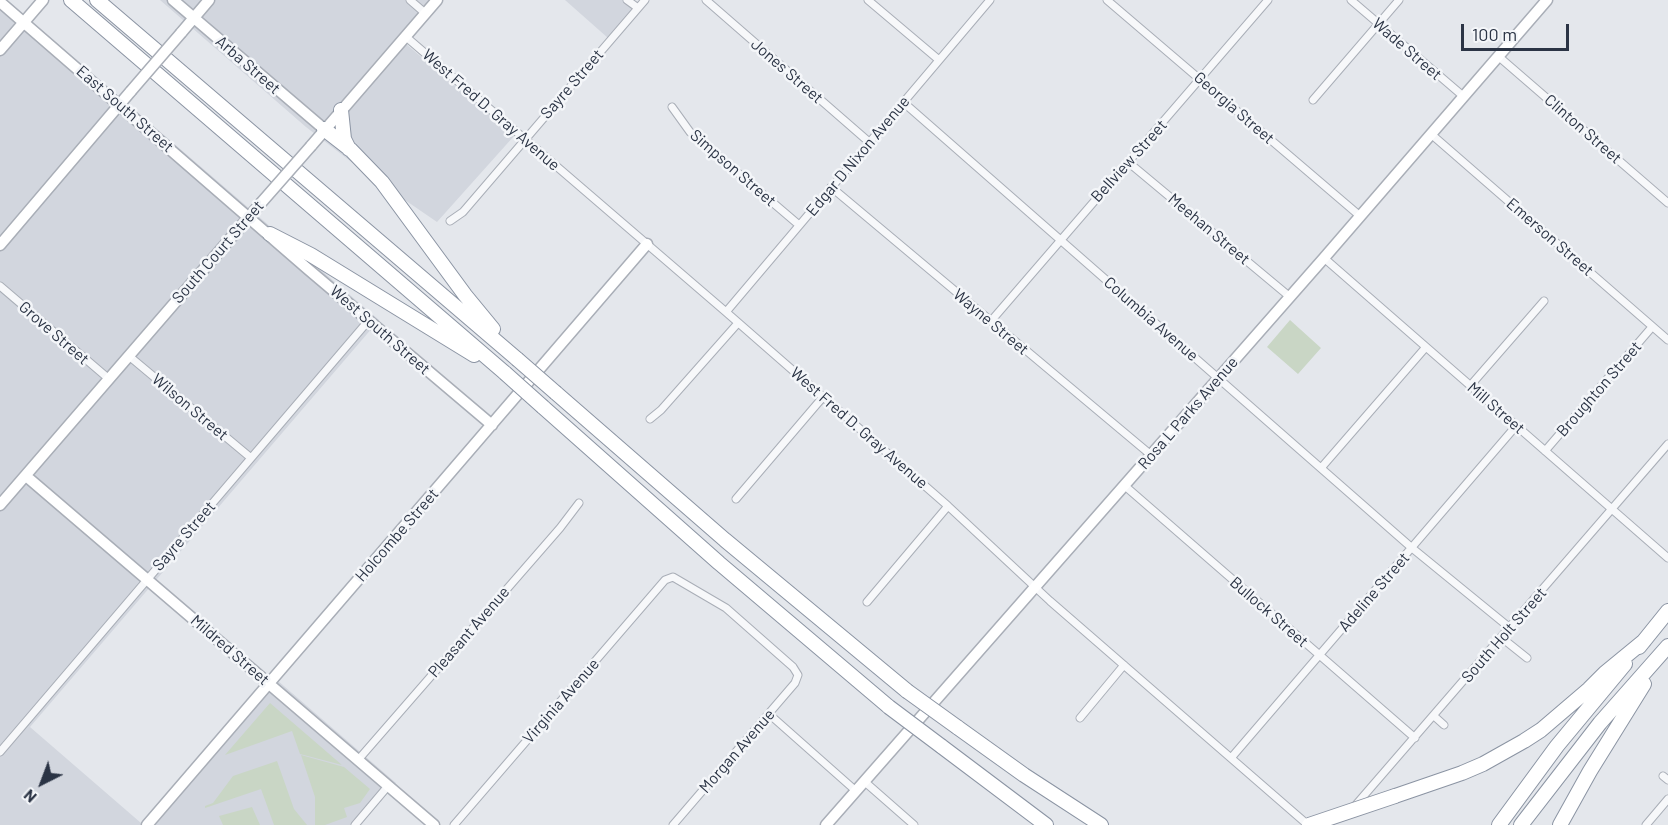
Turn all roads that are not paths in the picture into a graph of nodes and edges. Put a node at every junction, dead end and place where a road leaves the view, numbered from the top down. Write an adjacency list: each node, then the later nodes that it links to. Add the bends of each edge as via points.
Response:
1 (71, 0): 64 (highway)
2 (97, 0): 63 (highway)
3 (173, 0): 21 (street, Arba Street)
4 (209, 0): 21 (street)
5 (410, 0): 20 (street)
6 (437, 0): 20 (street, South Court Street)
7 (627, 0): 19 (street)
8 (645, 0): 19 (street, Sayre Street)
9 (706, 0): 38 (street, Jones Street)
10 (868, 0): 27 (street)
11 (990, 0): 27 (street, Edgar D Nixon Avenue)
12 (1107, 0): 28 (street, Georgia Street)
13 (1268, 0): 28 (street, Bellview Street)
14 (1351, 0): 23 (street, Wade Street)
15 (1399, 0): 23 (street)
16 (1547, 0): 26 (street, Rosa L Parks Avenue)
17 (0, 2): 22 (street, East South Street)
18 (39, 4): 22 (street)
19 (638, 8): 37 (street, Sayre Street)
20 (426, 13): 24 (street, South Court Street)
21 (194, 18): 32 (street, bridge); 35 (street, Arba Street)
22 (24, 22): 25 (street); 32 (street, East South Street)
23 (1378, 24): 29 (street, Wade Street); 30 (street)
24 (405, 36): 34 (street, South Court Street); 37 (street, West Fred D. Gray Avenue)
25 (0, 50)
26 (1498, 56): 29 (street, Rosa L Parks Avenue); 42 (street, Clinton Street)
27 (939, 60): 31 (street, Edgar D Nixon Avenue)
28 (1200, 80): 40 (street, Bellview Street); 43 (street, Georgia Street)
29 (1463, 96): 36 (street, Rosa L Parks Avenue)
30 (1313, 100)
31 (903, 102): 38 (street, Edgar D Nixon Avenue); 48 (street, Columbia Avenue)
32 (119, 105): 44 (street, East South Street); 50 (street)
33 (672, 107): 46 (street, Simpson Street, via 690,132)
34 (341, 110): 35 (street, South Court Street); 39 (highway, via 344,139)
35 (324, 129): 39 (highway); 44 (street, South Court Street, bridge)
36 (1431, 134): 43 (street, Rosa L Parks Avenue); 59 (street, Emerson Street)
37 (525, 139): 45 (street, Sayre Street, via 463,212); 49 (street, West Fred D. Gray Avenue)
38 (869, 142): 41 (street, Edgar D Nixon Avenue)
39 (351, 150): 63 (highway, via 381,182)
40 (1128, 162): 48 (street, Bellview Street); 53 (street, Meehan Street)
41 (831, 187): 46 (street, Edgar D Nixon Avenue); 57 (street, Wayne Street)
42 (1668, 203)
43 (1360, 216): 51 (street, Rosa L Parks Avenue)
44 (249, 217): 47 (street, East South Street); 62 (street, South Court Street)
45 (450, 221)
46 (799, 225): 55 (street, Edgar D Nixon Avenue)
47 (270, 234): 56 (street, West South Street); 64 (highway)
48 (1060, 239): 57 (street, Bellview Street); 66 (street, Columbia Avenue)
49 (647, 244): 55 (street, West Fred D. Gray Avenue); 70 (street, Holcombe Street)
50 (0, 245)
51 (1324, 258): 53 (street, Rosa L Parks Avenue); 61 (street, Mill Street)
52 (0, 286): 65 (street, Grove Street)
53 (1290, 297): 66 (street, Rosa L Parks Avenue)
54 (1544, 301): 67 (street)
55 (726, 312): 58 (street, West Fred D. Gray Avenue)
56 (369, 320): 70 (street, West South Street); 75 (street, Sayre Street)
57 (991, 321): 74 (street, Wayne Street)
58 (738, 323): 68 (street, West Fred D. Gray Avenue); 69 (street)
59 (1652, 327): 60 (street, Emerson Street); 73 (street, Broughton Street)
60 (1668, 340)
61 (1426, 347): 67 (street, Mill Street); 76 (street)
62 (129, 356): 65 (street, South Court Street); 75 (street, Wilson Street)
63 (517, 359): 112 (highway, bridge, via 907,691 983,747)
64 (505, 373): 111 (highway, bridge, via 889,707)
65 (110, 378): 77 (street, South Court Street)
66 (1218, 378): 74 (street, Rosa L Parks Avenue); 76 (street, Columbia Avenue)
67 (1470, 386): 71 (street, Mill Street)
68 (823, 397): 79 (street); 82 (street, West Fred D. Gray Avenue)
69 (650, 419)
70 (492, 425): 98 (street, Holcombe Street)
71 (1516, 426): 73 (street, Mill Street); 84 (street, Adeline Street)
72 (1668, 444): 83 (street, South Holt Street)
73 (1545, 451): 83 (street, Mill Street)
74 (1151, 456): 78 (street, Rosa L Parks Avenue)
75 (251, 458): 87 (street, Sayre Street)
76 (1321, 468): 84 (street, Columbia Avenue)
77 (26, 476): 81 (street, South Court Street); 87 (street, Mildred Street)
78 (1125, 486): 88 (street, Rosa L Parks Avenue); 95 (street, Bullock Street)
79 (736, 499)
80 (579, 502): 106 (street, Pleasant Avenue)
81 (0, 505)
82 (948, 506): 88 (street, West Fred D. Gray Avenue); 89 (street)
83 (1612, 510): 85 (street, Mill Street); 91 (street, South Holt Street)
84 (1412, 548): 91 (street, Columbia Avenue); 95 (street, Adeline Street)
85 (1668, 558)
86 (670, 578): 99 (street, Morgan Avenue, via 679,579 726,608 793,667 798,675 795,683); 117 (street, Virginia Avenue)
87 (147, 579): 98 (street, Mildred Street); 104 (street, Sayre Street)
88 (1036, 587): 97 (street, West Fred D. Gray Avenue); 107 (street, Rosa L Parks Avenue)
89 (867, 602)
90 (1668, 611): 93 (highway)
91 (1510, 628): 92 (street, South Holt Street)
92 (1502, 638): 96 (street); 100 (street, South Holt Street)
93 (1644, 641): 123 (highway, bridge, via 1524,741 1462,773); 125 (highway)
94 (1666, 649): 113 (highway); 126 (highway, via 1600,723)
95 (1319, 656): 103 (street, Bullock Street); 105 (street, Adeline Street)
96 (1527, 658)
97 (1124, 665): 101 (street); 105 (street, West Fred D. Gray Avenue)
98 (269, 684): 106 (street, Mildred Street); 114 (street, Holcombe Street)
99 (769, 714): 109 (street); 118 (street, Morgan Avenue)
100 (1434, 716): 102 (street); 103 (street, South Holt Street)
101 (1080, 718)
102 (1444, 725)
103 (1415, 738): 124 (street, South Holt Street)
104 (0, 752)
105 (1231, 758): 123 (street, West Fred D. Gray Avenue)
106 (358, 760): 108 (street, Mildred Street)
107 (865, 782): 109 (street, Rosa L Parks Avenue); 120 (street)
108 (388, 786): 115 (street); 116 (street, Mildred Street)
109 (856, 791): 119 (street, Rosa L Parks Avenue)
110 (1668, 799): 127 (street)
111 (1014, 802): 121 (highway); 122 (highway)
112 (1101, 824)
113 (1560, 824)
114 (147, 825)
115 (355, 825)
116 (434, 825)
117 (454, 825)
118 (673, 825)
119 (826, 825)
120 (914, 825)
121 (1039, 825)
122 (1046, 825)
123 (1309, 825)
124 (1339, 825)
125 (1498, 825)
126 (1521, 825)
127 (1646, 825)

